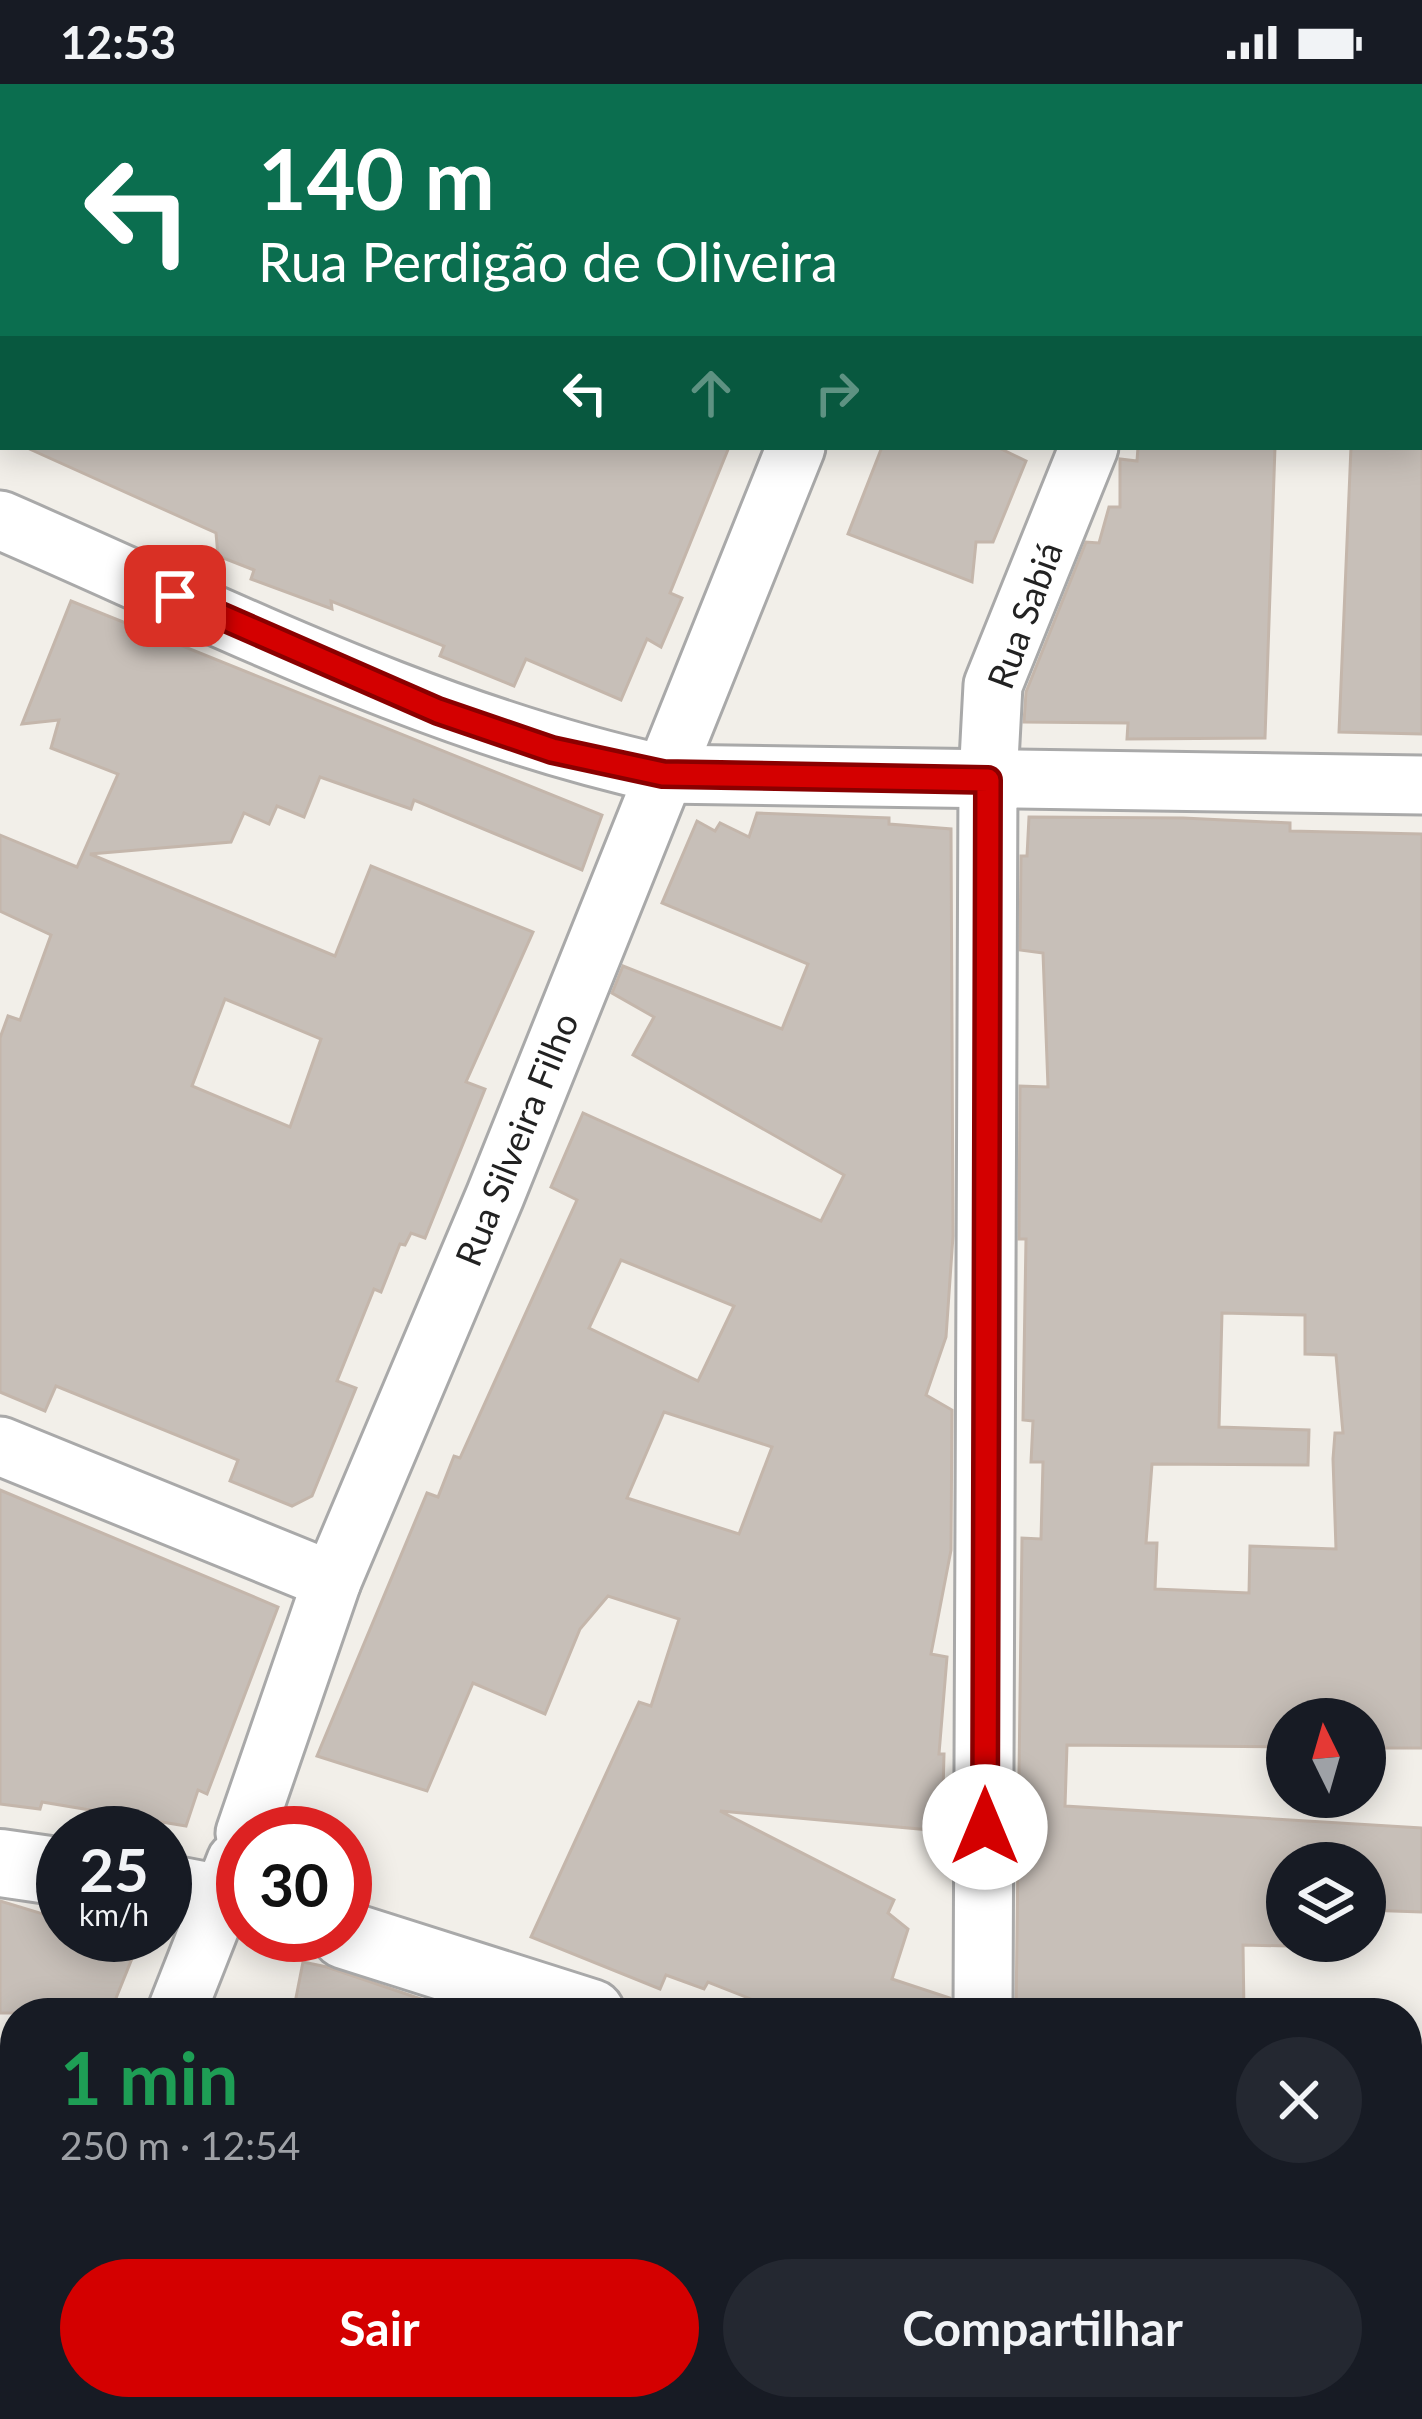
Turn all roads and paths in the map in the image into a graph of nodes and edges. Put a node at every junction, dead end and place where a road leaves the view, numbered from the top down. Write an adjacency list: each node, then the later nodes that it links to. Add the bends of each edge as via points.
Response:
1 (795, 450): 4 (street, Rua Silveira Filho)
2 (1088, 450): 5 (street, Rua Sabiá, via 993,685)
3 (0, 520): 4 (street, via 438,711 552,750)
4 (663, 774): 5 (street); 8 (street, Rua Silveira Filho)
5 (988, 780): 6 (street); 16 (street, Rua Sabiá)
6 (1422, 785)
7 (0, 1447): 8 (street)
8 (332, 1581): 9 (street, Rua Silveira Filho)
9 (248, 1806)
10 (0, 1863): 11 (street)
11 (36, 1868)
12 (216, 1896): 14 (street, Rua Silveira Filho)
13 (372, 1944): 15 (street)
14 (181, 1998)
15 (543, 1998)
16 (983, 1998)

